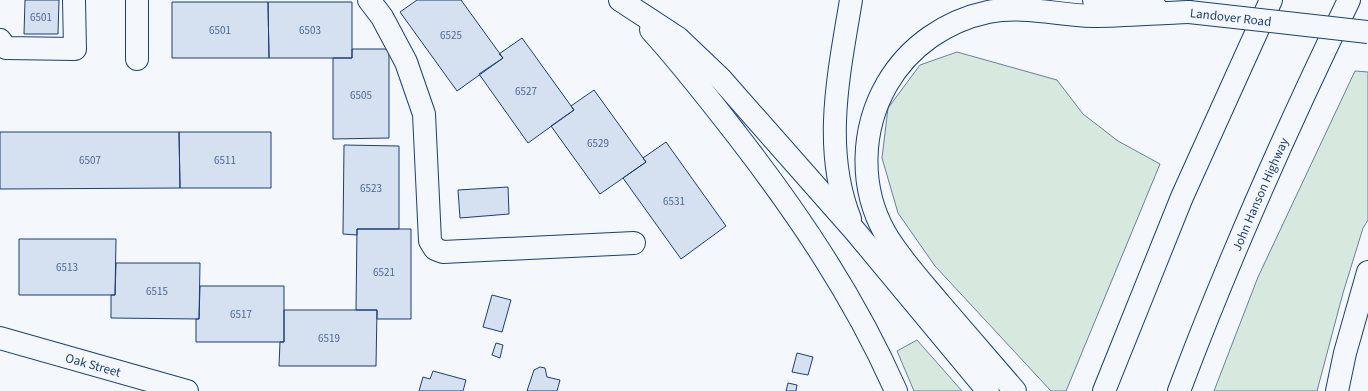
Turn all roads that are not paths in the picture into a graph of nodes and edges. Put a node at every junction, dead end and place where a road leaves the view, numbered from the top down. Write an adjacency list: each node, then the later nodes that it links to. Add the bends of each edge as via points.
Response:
1 (74, 0): 12 (main road, via 75,49 6,48)
2 (137, 0): 14 (main road)
3 (369, 0): 16 (main road, via 382,16 406,62 424,114 430,241 435,249 443,252)
4 (851, 0): 15 (main road, via 836,103 834,143 839,185)
5 (1094, 0): 10 (main road, Landover Road)
6 (1262, 0): 13 (main road)
7 (1271, 0): 13 (main road)
8 (1349, 0): 24 (main road, John Hanson Highway, via 1276,156 1218,290)
9 (623, 2): 15 (main road, via 678,38 702,59); 20 (main road, via 696,82 806,229 868,331)
10 (1189, 12): 11 (main road, Landover Road, bridge); 22 (main road, via 1091,16 1043,10 1006,9 973,16 947,26 917,47 895,72 879,98 868,135 867,171 871,196 885,232 902,258)
11 (1368, 32)
12 (0, 40)
13 (1250, 44): 23 (main road, via 1155,260)
14 (137, 59)
15 (855, 231): 21 (main road)
16 (634, 243)
17 (1368, 272): 25 (main road)
18 (0, 338): 19 (main road, Oak Street)
19 (187, 391)
20 (896, 391)
21 (988, 391)
22 (1015, 391)
23 (1104, 391)
24 (1179, 391)
25 (1337, 391)

